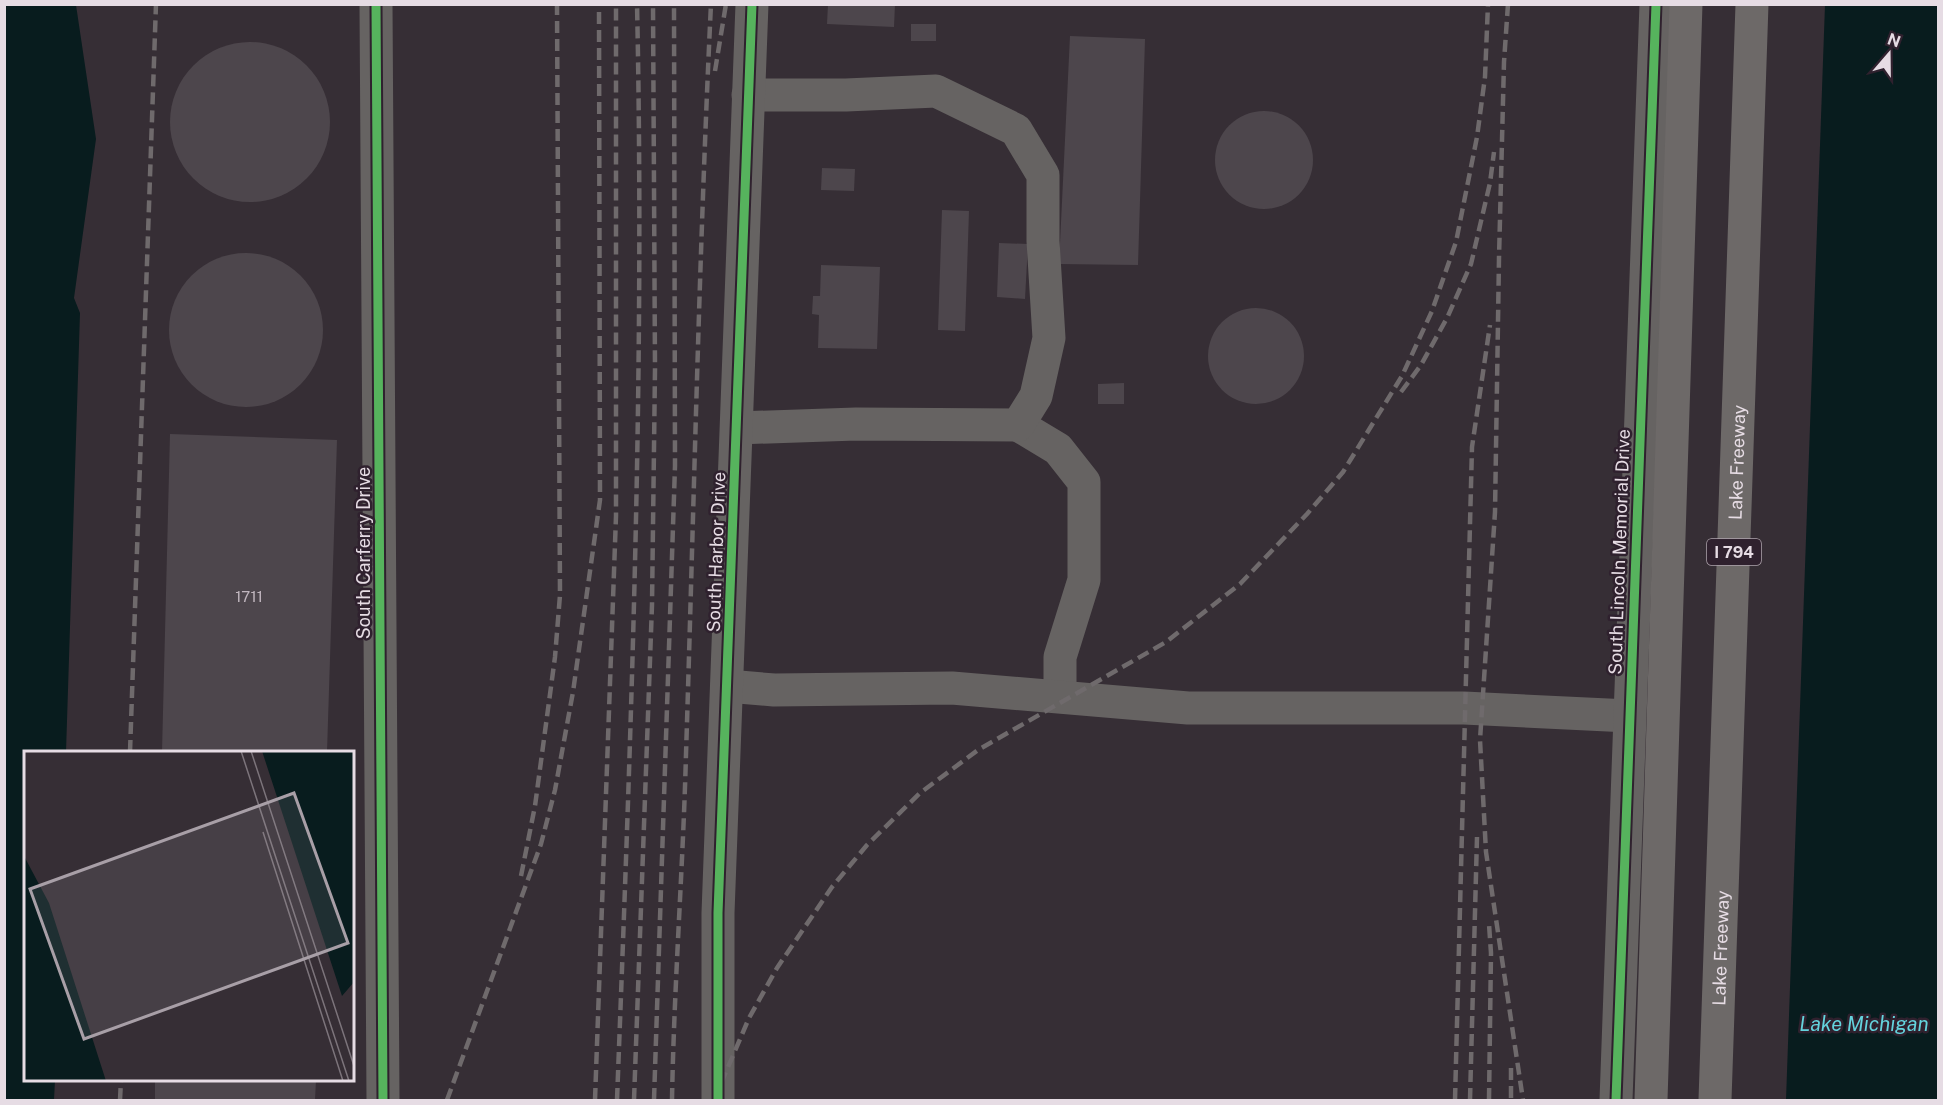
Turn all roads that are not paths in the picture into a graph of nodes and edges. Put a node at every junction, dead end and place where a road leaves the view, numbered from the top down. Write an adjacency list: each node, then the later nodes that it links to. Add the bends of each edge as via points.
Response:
1 (376, 4): 12 (street, South Carferry Drive)
2 (752, 4): 6 (street, South Harbor Drive)
3 (1656, 4): 11 (street, South Lincoln Memorial Drive)
4 (1686, 4): 15 (highway)
5 (1752, 4): 16 (highway, Lake Freeway / I 794)
6 (748, 95): 7 (street, via 936,91 1016,130 1043,175 1049,338 1036,396); 8 (street, South Harbor Drive)
7 (1018, 425): 8 (street); 10 (street, via 1058,448 1084,482 1084,580 1060,657)
8 (737, 428): 9 (street, South Harbor Drive)
9 (727, 686): 10 (street, via 774,690 952,688); 13 (street, South Harbor Drive, via 718,913)
10 (1060, 696): 11 (street, via 1188,708 1464,708)
11 (1629, 716): 14 (street, South Lincoln Memorial Drive)
12 (383, 1101)
13 (718, 1101)
14 (1616, 1101)
15 (1651, 1101)
16 (1715, 1101)

